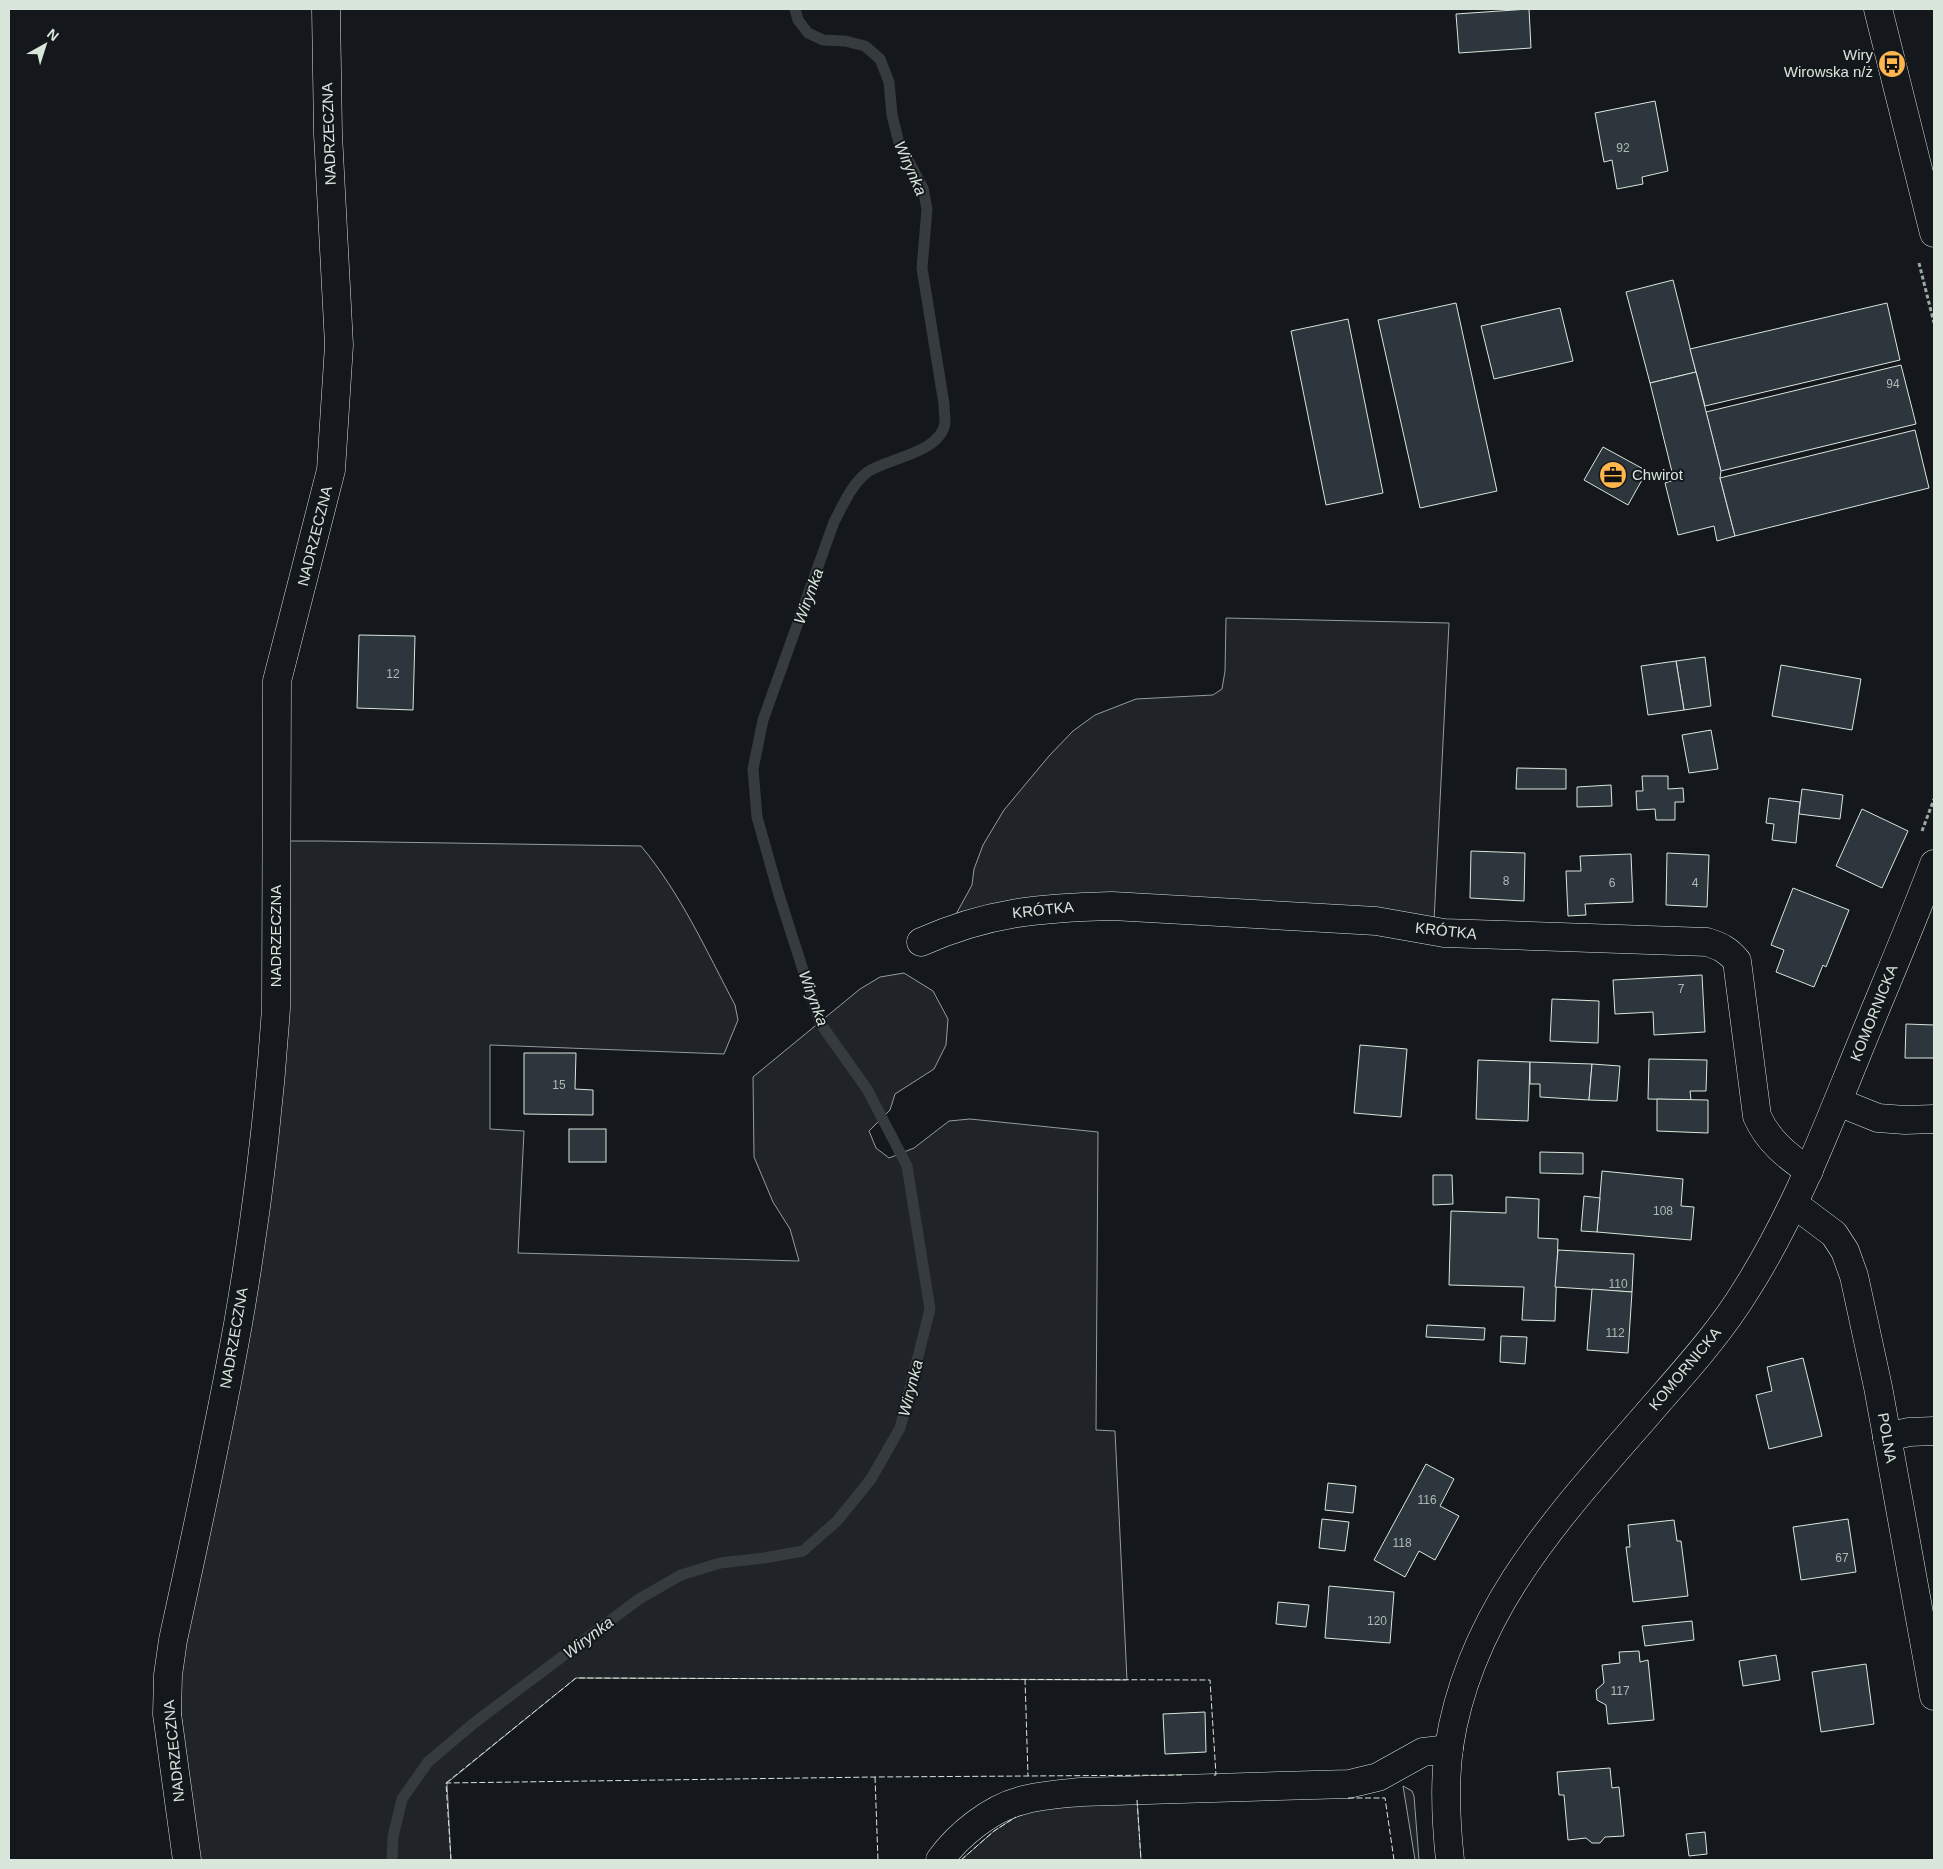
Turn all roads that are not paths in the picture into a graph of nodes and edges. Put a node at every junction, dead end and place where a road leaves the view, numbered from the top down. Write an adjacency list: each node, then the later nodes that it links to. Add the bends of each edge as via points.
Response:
1 (326, 9): 15 (street, NADRZECZNA, via 328,134 339,345 331,470 277,681 276,1008 272,1062 238,1325 168,1675 167,1714)
2 (1878, 9): 3 (street)
3 (1929, 194): 4 (street)
4 (1934, 233)
5 (1934, 864): 7 (street, KOMORNICKA)
6 (921, 942): 9 (street, KRÓTKA, via 974,921 1004,914 1112,906 1376,922 1444,933 1719,945 1737,961 1757,1116 1776,1147)
7 (1838, 1102): 8 (street, via 1878,1118); 9 (street, KOMORNICKA)
8 (1934, 1119)
9 (1809, 1171): 10 (street, KOMORNICKA)
10 (1794, 1204): 12 (street, POLNA, via 1834,1234 1849,1262 1860,1298); 14 (street, KOMORNICKA, via 1746,1290 1715,1334 1557,1519 1517,1574 1472,1662 1462,1690)
11 (1934, 1431): 12 (street)
12 (1887, 1437): 13 (street, POLNA)
13 (1934, 1696)
14 (1449, 1749): 16 (street, via 1423,1752 1378,1777 1348,1784 1090,1792 1018,1801 965,1832); 17 (street, KOMORNICKA, via 1447,1809)
15 (187, 1860)
16 (940, 1860)
17 (1450, 1860)

